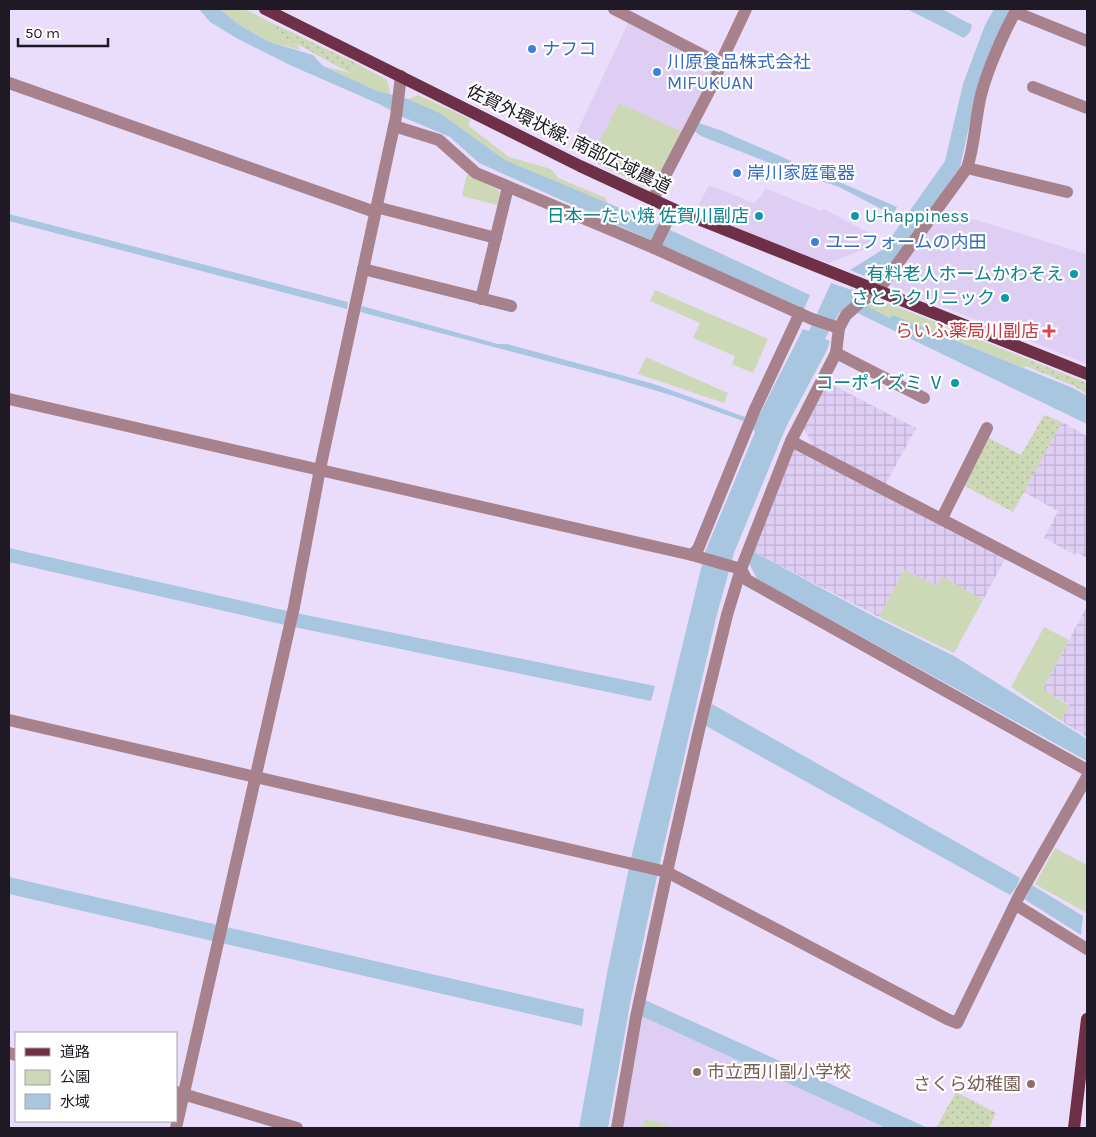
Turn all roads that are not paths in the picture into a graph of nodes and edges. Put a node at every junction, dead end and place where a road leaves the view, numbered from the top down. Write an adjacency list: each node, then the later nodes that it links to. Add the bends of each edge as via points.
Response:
1 (265, 9): 7 (main road, 佐賀外環状線; 南部広域農道)
2 (614, 9): 6 (street)
3 (746, 9): 6 (street)
4 (1016, 10): 5 (street); 12 (street, via 981,95)
5 (1087, 41)
6 (720, 64): 15 (street, via 716,78)
7 (401, 76): 11 (street); 15 (main road, 佐賀外環状線; 南部広域農道)
8 (9, 83): 17 (street)
9 (1033, 87): 10 (street)
10 (1087, 108)
11 (395, 122): 13 (street, via 439,140 476,173); 17 (street)
12 (967, 168): 14 (street); 21 (street)
13 (508, 188): 18 (street); 19 (street)
14 (1067, 192)
15 (653, 199): 16 (main road, 佐賀外環状線; 南部広域農道)
16 (673, 209): 19 (street); 21 (main road, 佐賀外環状線; 南部広域農道)
17 (376, 210): 18 (street); 20 (street)
18 (496, 238): 22 (street)
19 (654, 248): 24 (street)
20 (363, 269): 22 (street); 32 (street)
21 (877, 292): 25 (street, via 863,300); 27 (main road, 佐賀外環状線; 南部広域農道)
22 (481, 299): 23 (street)
23 (511, 306)
24 (800, 313): 25 (street); 34 (street, via 755,409 698,549)
25 (836, 328): 26 (street)
26 (836, 353): 28 (street); 31 (street)
27 (1087, 374)
28 (924, 398)
29 (9, 399): 32 (street)
30 (987, 428): 33 (street)
31 (791, 441): 33 (street); 35 (street)
32 (320, 470): 34 (street); 39 (street, via 294,607)
33 (942, 518): 36 (street)
34 (692, 555): 35 (street)
35 (741, 569): 38 (street, via 747,580); 41 (street, via 727,615)
36 (1087, 595)
37 (9, 720): 39 (street)
38 (1087, 770)
39 (254, 776): 41 (street); 45 (street)
40 (1087, 777): 42 (street)
41 (667, 872): 42 (street, via 957,1023); 48 (street, via 636,1017)
42 (1016, 905): 43 (street)
43 (1087, 949)
44 (1087, 1019): 49 (main road)
45 (180, 1092): 46 (street); 47 (street)
46 (178, 1110)
47 (297, 1128)
48 (617, 1128)
49 (1074, 1128)

